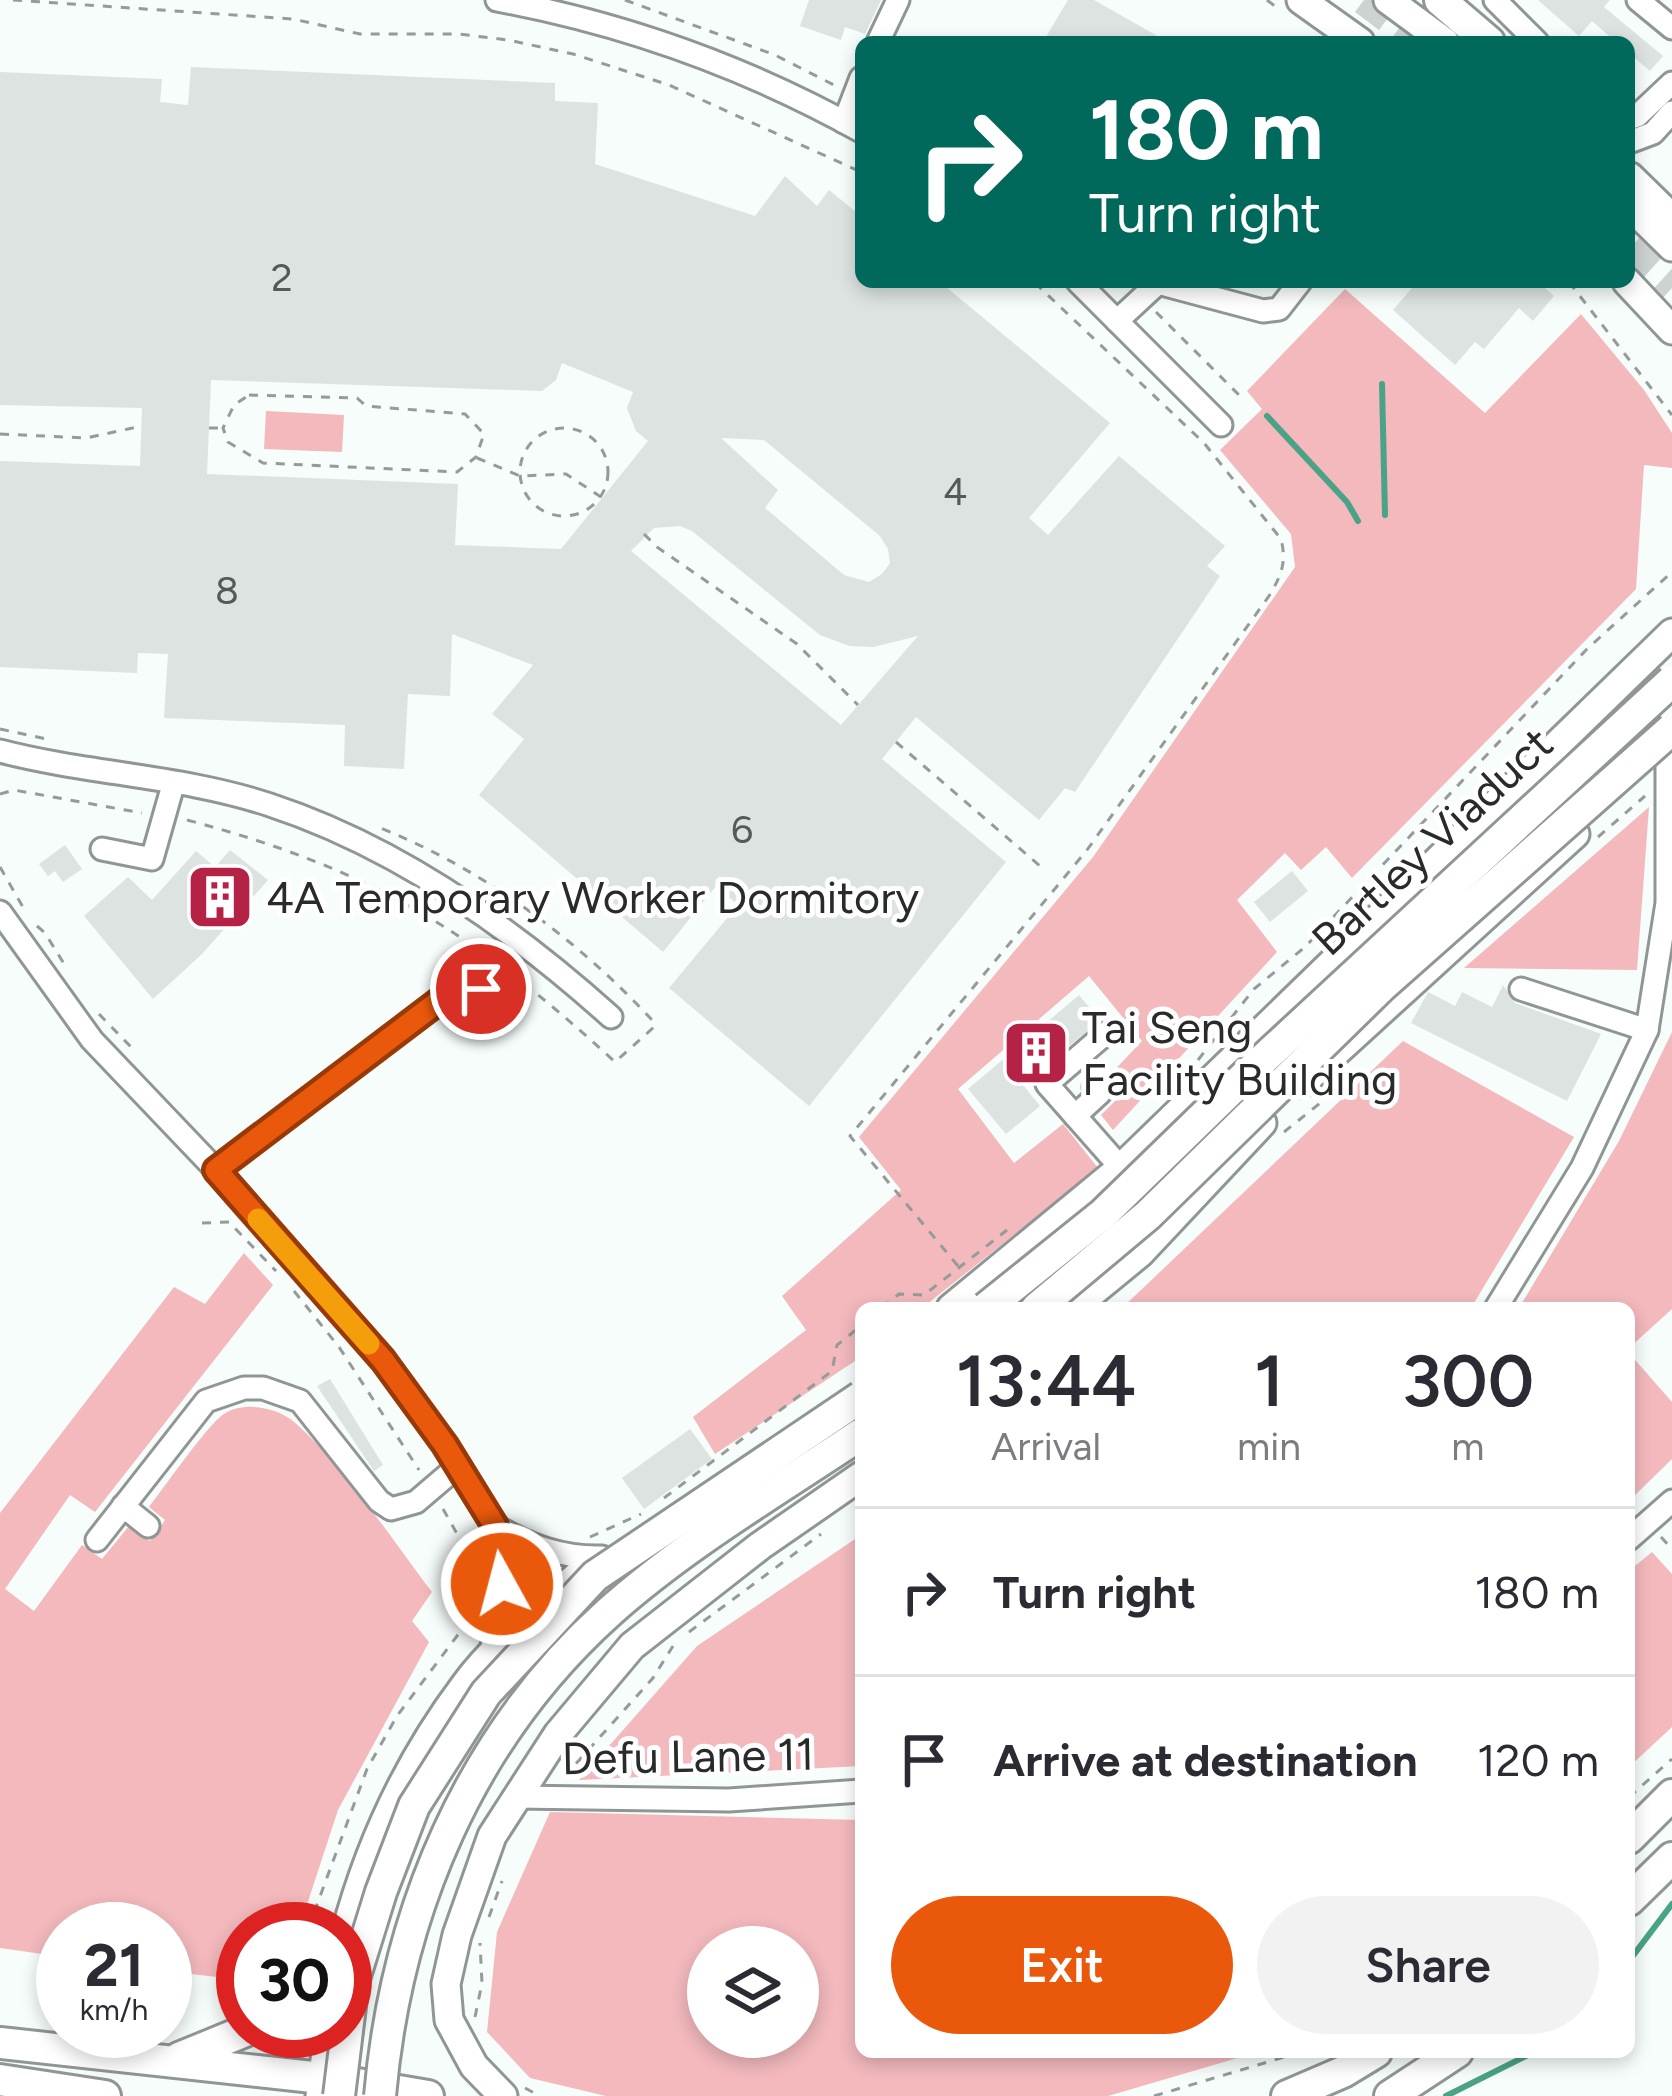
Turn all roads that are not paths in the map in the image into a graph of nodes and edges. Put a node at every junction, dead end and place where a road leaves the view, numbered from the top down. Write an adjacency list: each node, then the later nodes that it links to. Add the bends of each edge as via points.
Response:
1 (497, 0): 19 (street, via 682,46)
2 (898, 0): 10 (street)
3 (1301, 0): 11 (main road)
4 (1388, 0): 12 (main road)
5 (1440, 0): 13 (highway)
6 (1477, 0): 14 (street)
7 (1495, 0): 15 (street)
8 (1638, 0): 9 (street)
9 (1672, 28)
10 (881, 36)
11 (1352, 36)
12 (1437, 36)
13 (1482, 36)
14 (1513, 36)
15 (1531, 36)
16 (1672, 82): 18 (street)
17 (1672, 112): 20 (street)
18 (1635, 117)
19 (853, 127)
20 (1635, 140)
21 (1635, 184): 23 (highway)
22 (1635, 212): 24 (main road)
23 (1672, 220)
24 (1672, 247)
25 (1084, 288): 29 (street)
26 (1152, 288): 27 (street, via 1263,311 1279,309); 29 (street)
27 (1295, 288)
28 (1633, 288): 30 (main road)
29 (1117, 321): 31 (street)
30 (1672, 329)
31 (1221, 425)
32 (1672, 633): 43 (main road)
33 (1672, 681): 55 (highway, Bartley Viaduct, bridge, via 1103,1214)
34 (0, 751): 35 (street)
35 (24, 757): 37 (street); 38 (street)
36 (1665, 757): 39 (street); 44 (main road); 56 (highway, Bartley Viaduct, bridge, via 1382,986 1148,1215)
37 (0, 765)
38 (173, 784): 40 (street, via 152,859); 47 (street, via 268,804 396,861 497,922)
39 (1669, 826): 41 (street)
40 (102, 849)
41 (1670, 903): 48 (street)
42 (0, 912): 53 (street, via 92,1040)
43 (1383, 914): 44 (main road, via 1386,956); 52 (main road)
44 (1424, 972): 57 (main road)
45 (1521, 988): 48 (street)
46 (514, 1003): 53 (street, via 481,989 439,1001)
47 (611, 1017)
48 (1647, 1030): 58 (street, via 1582,1168)
49 (1105, 1034): 51 (street, via 1047,1084)
50 (1094, 1087): 51 (street, via 1100,1094)
51 (1075, 1116): 52 (street)
52 (1121, 1168): 54 (main road)
53 (216, 1170): 62 (street, via 383,1360)
54 (975, 1302)
55 (977, 1302)
56 (1043, 1302)
57 (1080, 1302)
58 (1500, 1302)
59 (855, 1383): 70 (main road)
60 (855, 1401): 88 (highway, bridge, via 595,1576 486,1693 414,1806 353,1982)
61 (855, 1438): 89 (highway, bridge, via 640,1587 572,1647 508,1726 426,1882 394,1991)
62 (457, 1467): 64 (street, via 416,1502 391,1509 300,1401 244,1388 206,1402); 67 (street)
63 (855, 1480): 73 (main road)
64 (123, 1506): 66 (street); 69 (street)
65 (1669, 1510): 68 (street)
66 (148, 1526)
67 (495, 1526): 70 (street, via 533,1548); 72 (street, via 503,1564)
68 (1635, 1535)
69 (97, 1540)
70 (602, 1557): 71 (main road)
71 (561, 1591): 72 (main road); 73 (main road, via 609,1636)
72 (491, 1655): 80 (main road, via 389,1805)
73 (620, 1661): 76 (main road)
74 (855, 1791): 76 (street, Defu Lane 11)
75 (1672, 1795): 77 (highway)
76 (516, 1797): 91 (main road, via 480,1865 446,1984 449,2020 474,2066)
77 (1635, 1832)
78 (1672, 1858): 79 (highway)
79 (1635, 1894)
80 (354, 1902)
81 (0, 2043): 86 (highway)
82 (216, 2043): 86 (highway)
83 (328, 2058): 88 (main road)
84 (1366, 2058): 92 (highway)
85 (1448, 2058): 93 (highway)
86 (173, 2060): 88 (highway)
87 (0, 2080): 90 (highway)
88 (327, 2090): 89 (highway)
89 (401, 2095)
90 (104, 2096)
91 (503, 2096)
92 (1287, 2096)
93 (1390, 2096)

